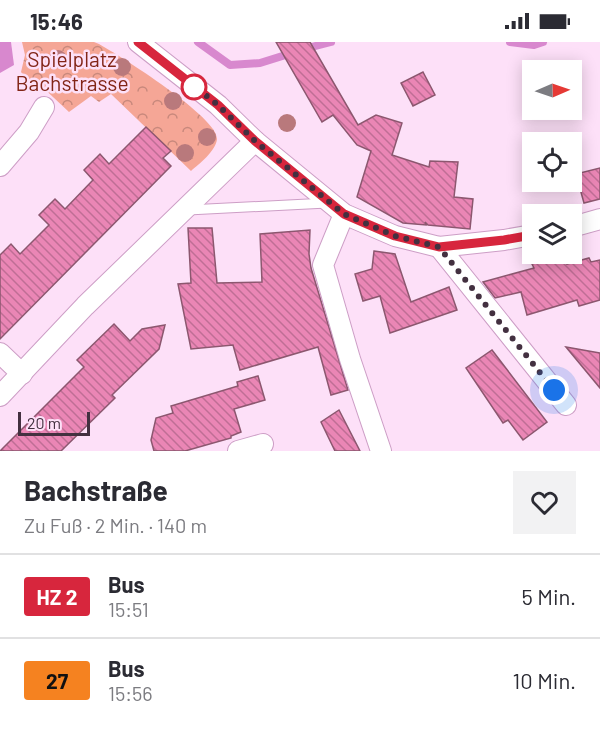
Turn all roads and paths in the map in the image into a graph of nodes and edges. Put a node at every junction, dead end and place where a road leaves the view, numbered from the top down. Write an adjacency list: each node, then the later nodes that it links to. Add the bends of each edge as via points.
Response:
1 (138, 42): 3 (street, via 218,105)
2 (44, 107): 4 (street, via 29,132)
3 (255, 141): 5 (street); 6 (street)
4 (0, 165)
5 (337, 208): 6 (lane); 10 (street, via 395,236); 17 (street, via 323,264)
6 (185, 210): 12 (street, via 85,306)
7 (600, 219): 8 (street)
8 (582, 224)
9 (522, 237): 10 (street)
10 (439, 247): 14 (street)
11 (0, 353): 12 (street)
12 (22, 374): 13 (street)
13 (0, 396)
14 (566, 405)
15 (263, 444): 16 (street)
16 (238, 451)
17 (381, 451)

